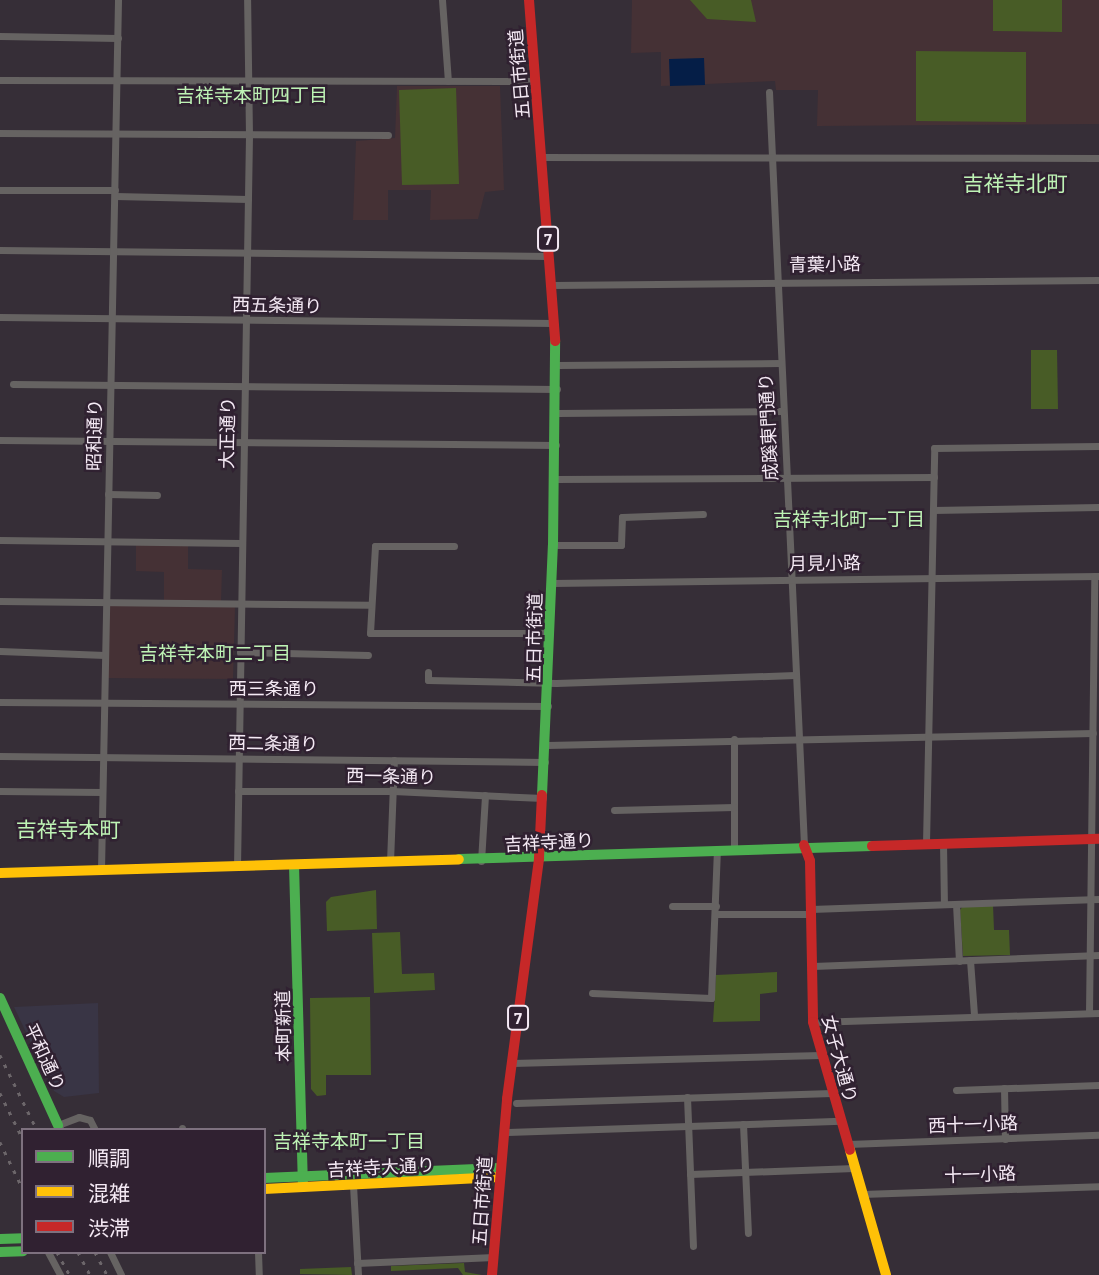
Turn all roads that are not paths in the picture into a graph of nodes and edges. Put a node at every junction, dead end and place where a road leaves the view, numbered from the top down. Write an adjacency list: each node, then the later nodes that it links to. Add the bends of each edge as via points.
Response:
1 (118, 0): 6 (street, 昭和通り)
2 (247, 0): 7 (street, 大正通り)
3 (442, 0): 10 (street)
4 (529, 0): 11 (main road, 五日市街道 / 7)
5 (0, 36): 6 (street)
6 (118, 38): 9 (street, 昭和通り)
7 (248, 78): 9 (street); 10 (street); 15 (street, 大正通り)
8 (0, 80): 9 (street)
9 (117, 80): 14 (street, 昭和通り)
10 (448, 81): 11 (street)
11 (536, 81): 18 (main road, 五日市街道 / 7)
12 (769, 92): 17 (street, 成蹊東門通り)
13 (0, 133): 14 (street)
14 (116, 134): 15 (street); 21 (street, 昭和通り)
15 (249, 135): 16 (street); 22 (street, 大正通り)
16 (388, 135)
17 (772, 156): 18 (street); 19 (street); 27 (street, 成蹊東門通り)
18 (542, 157): 26 (main road, 五日市街道 / 7)
19 (1099, 158)
20 (0, 190): 21 (street)
21 (115, 193): 22 (street); 24 (street, 昭和通り)
22 (248, 199): 25 (street, 大正通り)
23 (0, 250): 24 (street)
24 (113, 252): 25 (street); 31 (street, 昭和通り)
25 (247, 253): 26 (street); 32 (street, 大正通り)
26 (549, 256): 29 (main road, 五日市街道 / 7)
27 (778, 280): 28 (street, 青葉小路); 29 (street, 青葉小路); 34 (street, 成蹊東門通り)
28 (1099, 280)
29 (552, 285): 33 (main road, 五日市街道 / 7)
30 (0, 317): 31 (street, 西五条通り)
31 (112, 318): 32 (street, 西五条通り); 36 (street, 昭和通り)
32 (245, 321): 33 (street, 西五条通り); 38 (street, 大正通り)
33 (554, 323): 35 (main road, 五日市街道 / 7)
34 (781, 363): 35 (street); 40 (street, 成蹊東門通り)
35 (557, 365): 39 (main road, 五日市街道 / 7)
36 (111, 383): 37 (street); 38 (street); 43 (street, 昭和通り)
37 (13, 384)
38 (244, 386): 39 (street); 44 (street, 大正通り)
39 (557, 389): 41 (main road, 五日市街道 / 7)
40 (783, 411): 41 (street); 48 (street, 成蹊東門通り)
41 (557, 413): 45 (main road, 五日市街道 / 7)
42 (0, 440): 43 (street)
43 (109, 441): 44 (street); 50 (street, 昭和通り)
44 (242, 443): 45 (street); 57 (street, 大正通り)
45 (556, 445): 49 (main road, 五日市街道 / 7)
46 (1099, 446): 47 (street, via 934,448)
47 (934, 477): 48 (street); 53 (street)
48 (786, 478): 49 (street); 62 (street, 成蹊東門通り)
49 (555, 479): 58 (main road, 五日市街道 / 7)
50 (108, 494): 51 (street); 56 (street, 昭和通り)
51 (157, 495)
52 (1099, 507): 53 (street)
53 (933, 510): 60 (street)
54 (703, 514): 58 (street, via 622,517 621,545)
55 (0, 540): 56 (street)
56 (107, 541): 57 (street); 65 (street, 昭和通り)
57 (241, 543): 66 (street, 大正通り)
58 (553, 545): 63 (main road, 五日市街道 / 7)
59 (454, 546): 67 (street, via 375,546)
60 (931, 576): 61 (street, 月見小路); 62 (street, 月見小路); 82 (street)
61 (1096, 576): 69 (street)
62 (791, 580): 63 (street, 月見小路); 75 (street, 成蹊東門通り)
63 (552, 583): 68 (main road, 五日市街道 / 7)
64 (0, 601): 65 (street)
65 (106, 602): 66 (street); 72 (street, 昭和通り)
66 (240, 604): 67 (street); 71 (street, 大正通り)
67 (370, 605): 68 (street, via 370,633)
68 (550, 633): 76 (main road, 五日市街道 / 7)
69 (1096, 636): 81 (street)
70 (0, 651): 72 (street)
71 (240, 652): 73 (street); 79 (street, 大正通り)
72 (105, 655): 78 (street, 昭和通り)
73 (368, 655)
74 (428, 672): 76 (street, via 428,680)
75 (794, 675): 76 (street); 83 (street, 成蹊東門通り)
76 (549, 682): 80 (main road, 五日市街道 / 7)
77 (0, 702): 78 (street, 西三条通り)
78 (104, 703): 79 (street, 西三条通り); 87 (street, 昭和通り)
79 (239, 704): 80 (street, 西三条通り); 88 (street, 大正通り)
80 (548, 706): 85 (main road, 五日市街道 / 7)
81 (1093, 733): 82 (street); 99 (street)
82 (928, 734): 83 (street); 100 (street)
83 (798, 737): 84 (street); 102 (street, 成蹊東門通り)
84 (734, 739): 85 (street); 97 (street)
85 (547, 746): 90 (main road, 五日市街道 / 7)
86 (0, 756): 87 (street, 西二条通り)
87 (103, 758): 88 (street, 西二条通り); 94 (street, 昭和通り)
88 (238, 758): 89 (street, 西二条通り); 92 (street, 大正通り)
89 (394, 760): 90 (street, 西二条通り); 93 (street)
90 (546, 762): 96 (main road, 五日市街道 / 7)
91 (0, 791): 94 (street)
92 (238, 791): 93 (street, 西一条通り); 109 (street, 大正通り)
93 (393, 791): 95 (street, 西一条通り); 107 (street)
94 (102, 792): 110 (street, 昭和通り)
95 (485, 795): 96 (street, 西一条通り); 106 (street)
96 (543, 798): 105 (main road, 五日市街道 / 7)
97 (734, 807): 98 (street); 103 (street)
98 (614, 810)
99 (1094, 839): 101 (main road, 吉祥寺通り); 113 (street)
100 (926, 843): 101 (main road, 吉祥寺通り); 102 (main road, 吉祥寺通り)
101 (943, 843): 114 (street)
102 (804, 845): 103 (main road, 吉祥寺通り); 118 (main road, 女子大通り, via 810,861)
103 (734, 849): 104 (main road, 吉祥寺通り)
104 (717, 850): 105 (main road, 吉祥寺通り); 117 (street)
105 (539, 858): 106 (main road, 吉祥寺通り); 131 (main road, 五日市街道 / 7)
106 (481, 861): 107 (main road, 吉祥寺通り)
107 (390, 862): 108 (main road, 吉祥寺通り)
108 (294, 865): 109 (main road, 吉祥寺通り); 152 (main road, 本町新道)
109 (237, 867): 110 (main road, 吉祥寺通り)
110 (101, 870): 111 (main road, 吉祥寺通り)
111 (0, 873)
112 (1099, 899): 113 (street)
113 (1089, 900): 115 (street); 120 (street)
114 (944, 904): 115 (street); 118 (street)
115 (956, 904): 122 (street)
116 (672, 906): 117 (street)
117 (716, 910): 118 (street); 124 (street, via 711,998)
118 (811, 911): 123 (main road, 女子大通り)
119 (1099, 955): 120 (street)
120 (1088, 956): 121 (street); 126 (street)
121 (970, 960): 122 (street); 128 (street)
122 (959, 961): 123 (street)
123 (813, 966): 129 (main road, 女子大通り)
124 (592, 993)
125 (0, 998): 140 (main road, 平和通り)
126 (1089, 1013): 127 (street); 128 (street)
127 (1099, 1013)
128 (974, 1015): 129 (street)
129 (813, 1022): 130 (main road, 女子大通り)
130 (821, 1055): 131 (street); 135 (main road, 女子大通り)
131 (512, 1063): 143 (main road, 五日市街道 / 7)
132 (1099, 1085): 133 (street)
133 (1004, 1088): 134 (street); 145 (street)
134 (956, 1090)
135 (832, 1093): 136 (street); 138 (main road, 女子大通り)
136 (687, 1097): 137 (street); 141 (street)
137 (516, 1102)
138 (841, 1121): 139 (street); 146 (main road, 女子大通り)
139 (743, 1124): 141 (street); 148 (street)
140 (60, 1127): 142 (street, via 83,1117)
141 (688, 1127): 143 (street); 150 (street)
142 (93, 1128)
143 (504, 1132): 149 (main road, 五日市街道 / 7)
144 (1099, 1135): 145 (street, 西十一小路)
145 (1006, 1139): 146 (street, 西十一小路)
146 (848, 1144): 147 (main road, 女子大通り)
147 (854, 1168): 148 (street); 156 (main road, 女子大通り)
148 (746, 1172): 150 (street); 157 (street)
149 (500, 1173): 152 (main road, 吉祥寺大通り); 153 (main road, 吉祥寺大通り); 165 (main road, 五日市街道 / 7)
150 (690, 1174): 160 (street)
151 (266, 1178): 152 (main road, 吉祥寺大通り)
152 (303, 1181): 153 (main road, 吉祥寺大通り); 155 (main road, 吉祥寺大通り)
153 (353, 1185): 166 (street)
154 (1099, 1186): 156 (street, 十一小路)
155 (266, 1189)
156 (862, 1194): 171 (main road, 女子大通り)
157 (748, 1233)
158 (21, 1238): 159 (main road)
159 (0, 1240)
160 (693, 1246)
161 (21, 1251): 162 (main road)
162 (0, 1252)
163 (49, 1254): 167 (street)
164 (111, 1254): 168 (street)
165 (494, 1257): 166 (street); 170 (main road, 五日市街道 / 7)
166 (357, 1263): 169 (street)
167 (60, 1275)
168 (121, 1275)
169 (358, 1275)
170 (492, 1275)
171 (886, 1275)

